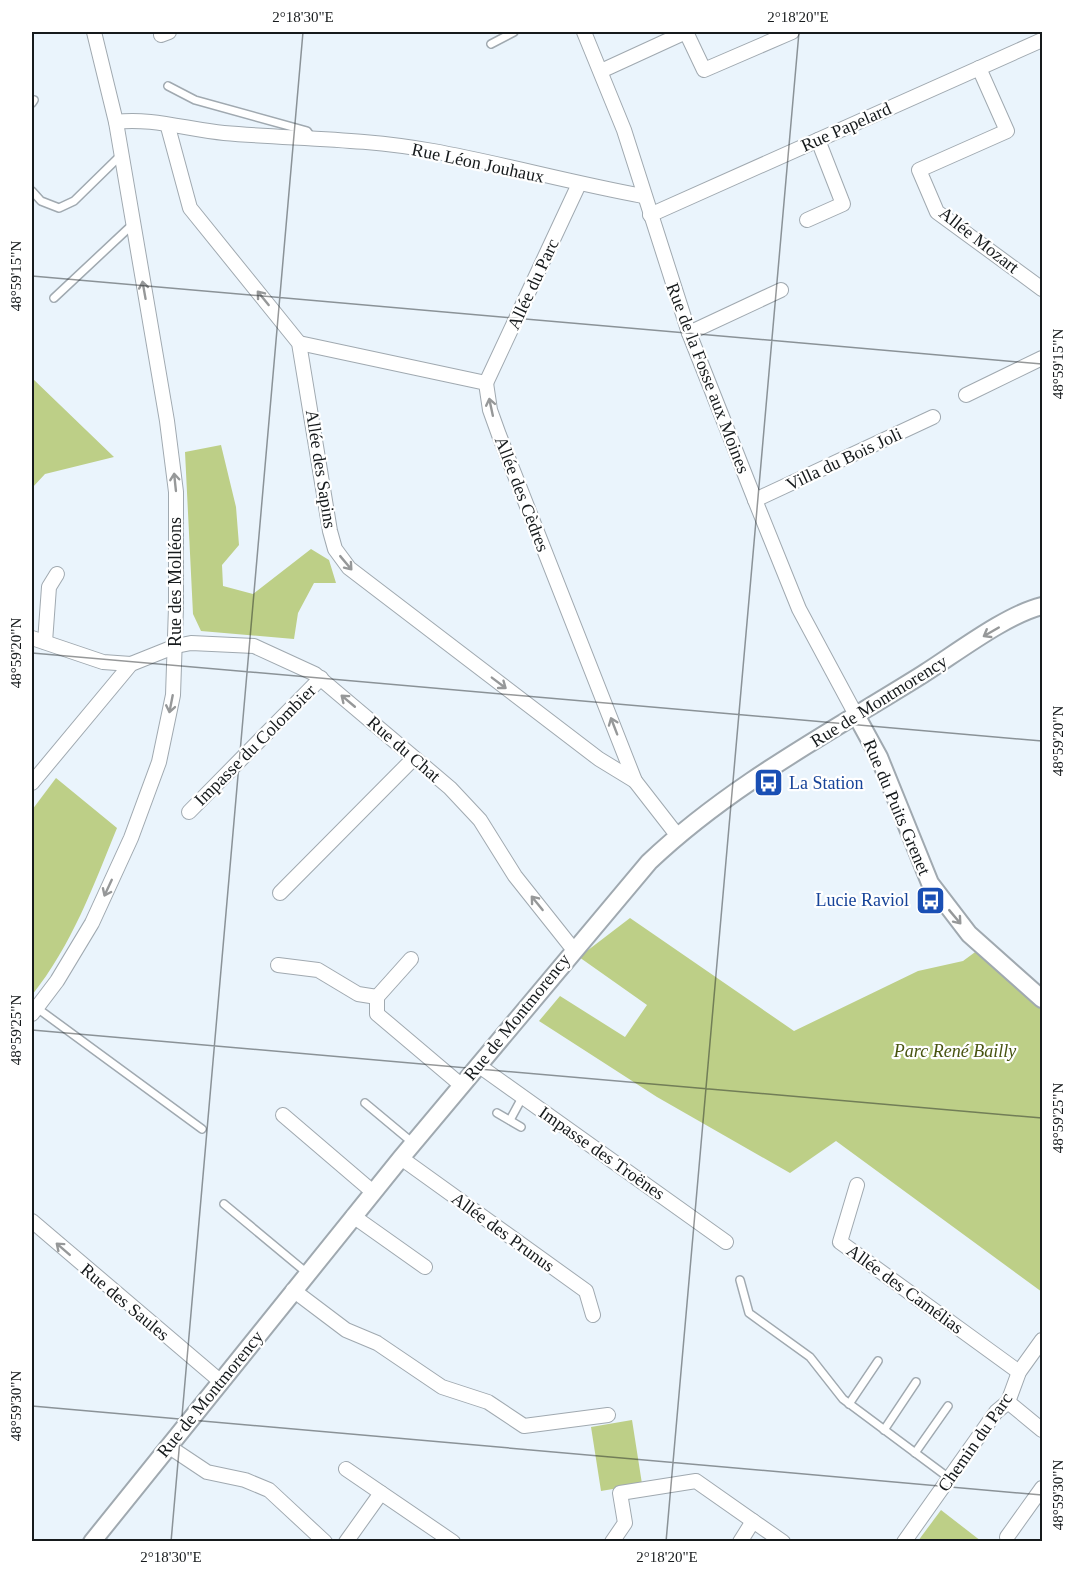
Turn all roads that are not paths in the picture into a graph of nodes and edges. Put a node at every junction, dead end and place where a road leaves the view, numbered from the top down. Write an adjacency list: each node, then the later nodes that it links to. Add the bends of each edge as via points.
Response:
1 (94, 32): 10 (street, Rue des Molléons)
2 (514, 32): 6 (lane)
3 (584, 32): 8 (street, Rue de la Fosse aux Moines)
4 (792, 32): 8 (street, via 704,70 686,32)
5 (1042, 40): 7 (street, Rue Papelard)
6 (491, 44)
7 (979, 68): 13 (street, Rue Papelard); 21 (street, Allée Mozart, via 1006,131 919,170 937,212)
8 (601, 70): 17 (street, Rue de la Fosse aux Moines)
9 (168, 86): 12 (lane, Rue Léon Jouhaux, via 195,100 307,131)
10 (116, 122): 11 (street, Rue Léon Jouhaux, via 132,120); 14 (street, Rue des Molléons)
11 (168, 127): 12 (street, Rue Léon Jouhaux); 25 (street, Allée des Sapins, one-way to 11, via 190,208)
12 (312, 138): 15 (street, Rue Léon Jouhaux, via 434,151)
13 (818, 140): 18 (street, Rue Papelard); 19 (street, via 843,204)
14 (120, 156): 16 (lane, via 74,201 59,208 41,201); 20 (street, Rue des Molléons)
15 (579, 184): 17 (street, Rue Léon Jouhaux); 27 (street, Allée du Parc)
16 (32, 191)
17 (643, 195): 18 (street, Rue de la Fosse aux Moines)
18 (650, 215): 24 (street, Rue de la Fosse aux Moines)
19 (807, 220)
20 (132, 224): 23 (lane); 34 (street, Rue des Molléons, one-way to 20, via 176,492)
21 (1042, 289)
22 (781, 290): 24 (street)
23 (54, 298)
24 (689, 333): 30 (street, Rue de la Fosse aux Moines)
25 (299, 343): 27 (street); 39 (street, Allée des Sapins, one-way to 39, via 330,531 335,549 349,568 599,759)
26 (1042, 358): 28 (street)
27 (486, 383): 39 (street, Allée des Cèdres, one-way to 27, via 499,435)
28 (966, 396)
29 (933, 417): 30 (street, Villa du Bois Joli)
30 (754, 500): 37 (street, Rue de la Fosse aux Moines, via 799,609)
31 (57, 574): 33 (street, via 49,586)
32 (1042, 606): 37 (street, Rue de Montmorency, one-way to 37, via 986,635)
33 (38, 640): 35 (street, via 103,662)
34 (176, 646): 35 (street, Rue du Chat); 36 (street, Rue du Chat, via 254,646); 49 (street, Rue des Molléons, one-way to 49, via 173,695 159,762 131,838 92,923)
35 (131, 664): 40 (street)
36 (321, 678): 38 (street, Rue du Chat, one-way to 36); 41 (street, Impasse du Colombier)
37 (856, 715): 42 (street, Rue de Montmorency, via 717,803); 48 (street, Rue du Puits Grenet, one-way to 48, via 879,757 930,882 969,934)
38 (414, 758): 43 (street); 44 (street, Rue du Chat, one-way to 38, via 515,876 480,820)
39 (635, 780): 42 (street, Allée des Sapins)
40 (32, 783)
41 (189, 812)
42 (677, 835): 44 (street, Rue de Montmorency)
43 (279, 893)
44 (573, 949): 50 (street, Rue de Montmorency)
45 (411, 959): 47 (street)
46 (278, 965): 47 (street, via 318,970 358,994)
47 (377, 997): 51 (street, via 378,1014)
48 (1042, 999)
49 (34, 1011): 58 (lane)
50 (478, 1065): 51 (street, Rue de Montmorency); 52 (street, Impasse des Troënes)
51 (461, 1085): 59 (street, Rue de Montmorency)
52 (523, 1096): 56 (lane); 66 (street, Impasse des Troënes)
53 (365, 1103): 59 (lane)
54 (497, 1113): 56 (lane)
55 (283, 1115): 62 (street)
56 (510, 1120): 57 (lane)
57 (520, 1127)
58 (202, 1129)
59 (414, 1143): 60 (street, Rue de Montmorency)
60 (401, 1158): 62 (street, Rue de Montmorency); 71 (street, Allée des Prunus, via 585,1291)
61 (857, 1185): 74 (street, Allée des Camélias, via 840,1242)
62 (373, 1192): 64 (street, Rue de Montmorency)
63 (224, 1204): 68 (lane)
64 (353, 1216): 67 (street); 68 (street, Rue de Montmorency)
65 (32, 1221): 75 (street, Rue des Saules, one-way to 65)
66 (726, 1242)
67 (425, 1267)
68 (307, 1273): 70 (street, Rue de Montmorency)
69 (740, 1280): 78 (lane, via 749,1313 810,1357)
70 (293, 1290): 75 (street, Rue de Montmorency); 80 (street, via 346,1330 377,1343 442,1387 488,1402 524,1426)
71 (593, 1315)
72 (1042, 1340): 74 (street, Chemin du Parc)
73 (878, 1361): 78 (lane)
74 (1019, 1372): 77 (street, Chemin du Parc)
75 (220, 1382): 83 (street, Rue de Montmorency)
76 (916, 1382): 81 (lane)
77 (1008, 1402): 82 (street); 86 (street, Chemin du Parc, via 996,1412)
78 (849, 1404): 81 (lane)
79 (948, 1406): 84 (lane)
80 (608, 1415)
81 (884, 1430): 84 (lane)
82 (1042, 1430)
83 (168, 1446): 91 (street, Rue de Montmorency); 92 (street, via 207,1472 269,1490)
84 (915, 1452): 86 (lane)
85 (346, 1469): 88 (street)
86 (949, 1478): 98 (street, Chemin du Parc)
87 (1042, 1488): 90 (street)
88 (381, 1493): 93 (street); 94 (street)
89 (753, 1521): 95 (street, via 696,1481 620,1493 625,1523); 96 (street); 97 (street)
90 (1006, 1537)
91 (92, 1542)
92 (325, 1542)
93 (346, 1542)
94 (453, 1542)
95 (612, 1542)
96 (740, 1542)
97 (783, 1542)
98 (904, 1542)

